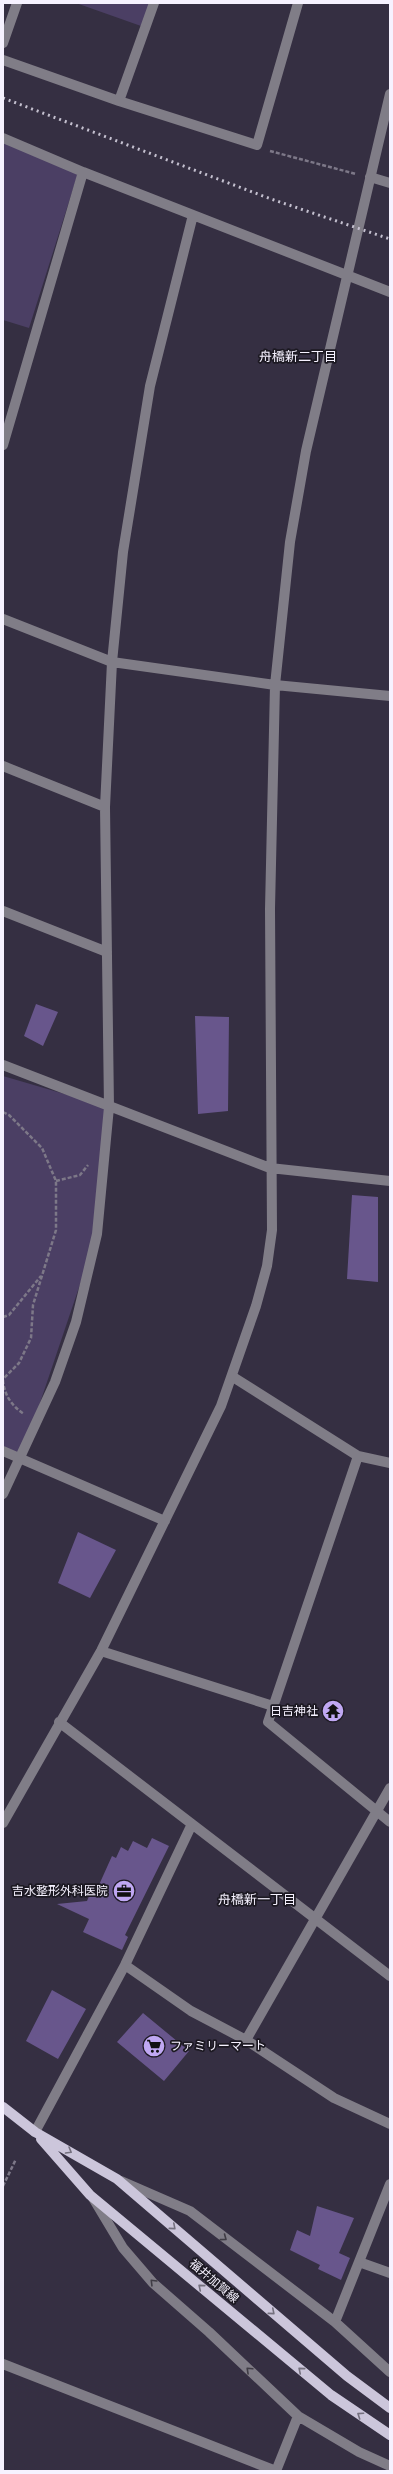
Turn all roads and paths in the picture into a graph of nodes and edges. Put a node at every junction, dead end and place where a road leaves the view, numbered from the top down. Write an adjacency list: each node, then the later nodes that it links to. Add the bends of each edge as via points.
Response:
1 (17, 3): 4 (street)
2 (154, 3): 7 (street)
3 (298, 3): 9 (street)
4 (3, 43)
5 (3, 60): 7 (street)
6 (390, 94): 11 (street)
7 (119, 101): 9 (street)
8 (3, 138): 10 (street)
9 (257, 145): 11 (path, via 268,151)
10 (82, 172): 13 (street); 16 (street)
11 (370, 177): 12 (street); 14 (street)
12 (390, 183)
13 (193, 215): 14 (street); 18 (street, via 150,386 123,552)
14 (346, 276): 15 (street); 19 (street, via 306,451 293,527)
15 (390, 292)
16 (3, 445)
17 (3, 619): 18 (street)
18 (112, 662): 19 (street); 22 (street)
19 (275, 685): 20 (street); 29 (street, via 270,908)
20 (390, 696)
21 (3, 766): 22 (street)
22 (105, 807): 24 (street)
23 (3, 911): 24 (street)
24 (108, 952): 26 (street)
25 (3, 1065): 26 (street)
26 (109, 1106): 29 (street); 36 (street, via 97,1234 76,1322 55,1382)
27 (3, 1112): 30 (path, via 42,1148)
28 (91, 1160): 30 (path, via 80,1175)
29 (270, 1168): 31 (street); 34 (street, via 272,1230 267,1266)
30 (56, 1181): 32 (path, via 56,1230)
31 (390, 1181)
32 (42, 1274): 33 (path, via 9,1315); 35 (path, via 33,1305 31,1338 19,1363)
33 (3, 1317)
34 (234, 1377): 38 (street); 42 (street)
35 (3, 1380): 36 (path, via 4,1390 15,1408)
36 (37, 1422): 39 (street)
37 (3, 1451): 39 (street)
38 (358, 1456): 40 (street); 44 (street)
39 (21, 1459): 41 (street); 42 (street)
40 (390, 1463)
41 (3, 1494)
42 (165, 1520): 43 (street)
43 (101, 1651): 44 (street); 45 (street)
44 (273, 1706): 47 (street, via 268,1722)
45 (59, 1722): 49 (street); 50 (street)
46 (390, 1788): 47 (street)
47 (376, 1811): 48 (street); 51 (street)
48 (390, 1822)
49 (3, 1823)
50 (192, 1824): 51 (street); 52 (street)
51 (315, 1919): 53 (street); 54 (street)
52 (124, 1965): 54 (street, via 191,2011); 57 (street)
53 (390, 1976)
54 (246, 2040): 56 (street, via 334,2098)
55 (3, 2106): 57 (main road, 福井加賀線)
56 (390, 2124)
57 (35, 2132): 59 (main road, 福井加賀線, one-way to 59); 62 (main road, 福井加賀線)
58 (16, 2159): 61 (path)
59 (117, 2179): 65 (street, one-way to 65, via 190,2211); 68 (main road, 福井加賀線, one-way to 68, via 347,2376)
60 (390, 2184): 63 (street)
61 (3, 2186)
62 (90, 2195): 69 (street, one-way to 62, via 153,2283 123,2248); 70 (main road, 福井加賀線, one-way to 62, via 331,2395)
63 (360, 2262): 64 (street); 65 (street)
64 (390, 2273)
65 (334, 2322): 67 (street)
66 (3, 2364): 69 (street, via 276,2471)
67 (390, 2372)
68 (390, 2408)
69 (298, 2416): 71 (street, via 359,2452)
70 (390, 2435)
71 (390, 2466)

